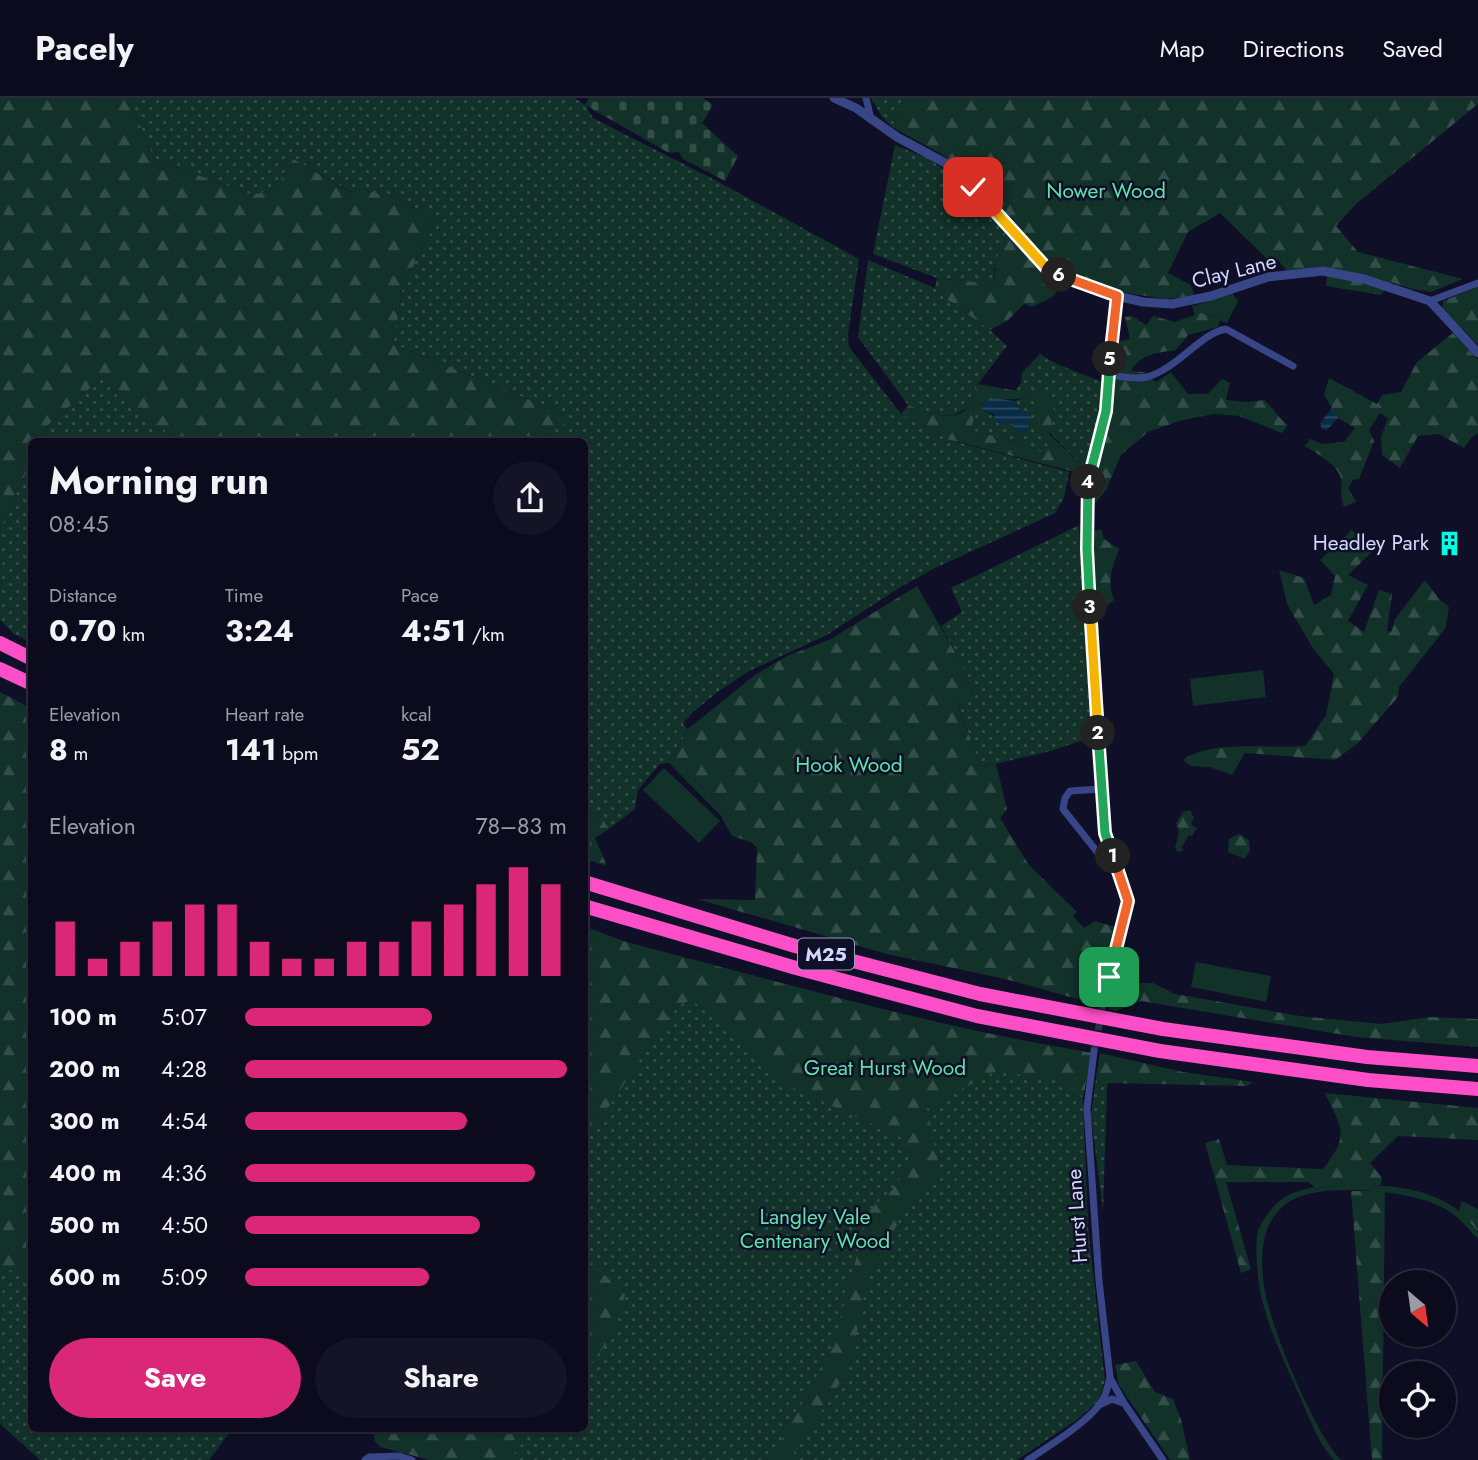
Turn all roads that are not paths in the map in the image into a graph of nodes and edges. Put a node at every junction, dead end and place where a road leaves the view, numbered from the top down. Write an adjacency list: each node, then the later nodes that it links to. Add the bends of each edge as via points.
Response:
1 (866, 98): 3 (street)
2 (843, 99): 3 (street, Clay Lane)
3 (871, 118): 5 (street, Clay Lane, via 949,166 1051,273)
4 (1478, 283): 6 (street)
5 (1117, 296): 6 (street, Clay Lane, via 1172,304 1268,277 1324,271); 9 (street)
6 (1430, 301): 7 (street)
7 (1478, 353)
8 (1293, 366): 9 (street, via 1226,329 1215,331 1172,366 1146,377)
9 (1109, 375): 14 (street, via 1087,496)
10 (0, 643): 11 (highway)
11 (28, 657)
12 (0, 669): 13 (highway)
13 (28, 682)
14 (1101, 789): 15 (street, via 1105,833); 15 (street, via 1070,791 1063,809)
15 (1118, 872): 18 (street, via 1128,901)
16 (588, 883): 20 (highway, M25, via 795,946 980,994 1163,1029 1367,1057)
17 (588, 907): 21 (highway, M25, via 977,1016 1160,1051 1368,1080)
18 (1103, 1005)
19 (1094, 1051): 22 (street, Hurst Lane, via 1087,1108 1098,1281)
20 (1478, 1066)
21 (1478, 1089)
22 (1110, 1377): 23 (street); 24 (street)
23 (1124, 1403): 24 (street, via 1112,1399); 28 (street)
24 (1099, 1405): 27 (street)
25 (365, 1460): 26 (street, via 399,1456)
26 (412, 1460)
27 (1028, 1460)
28 (1163, 1460)

